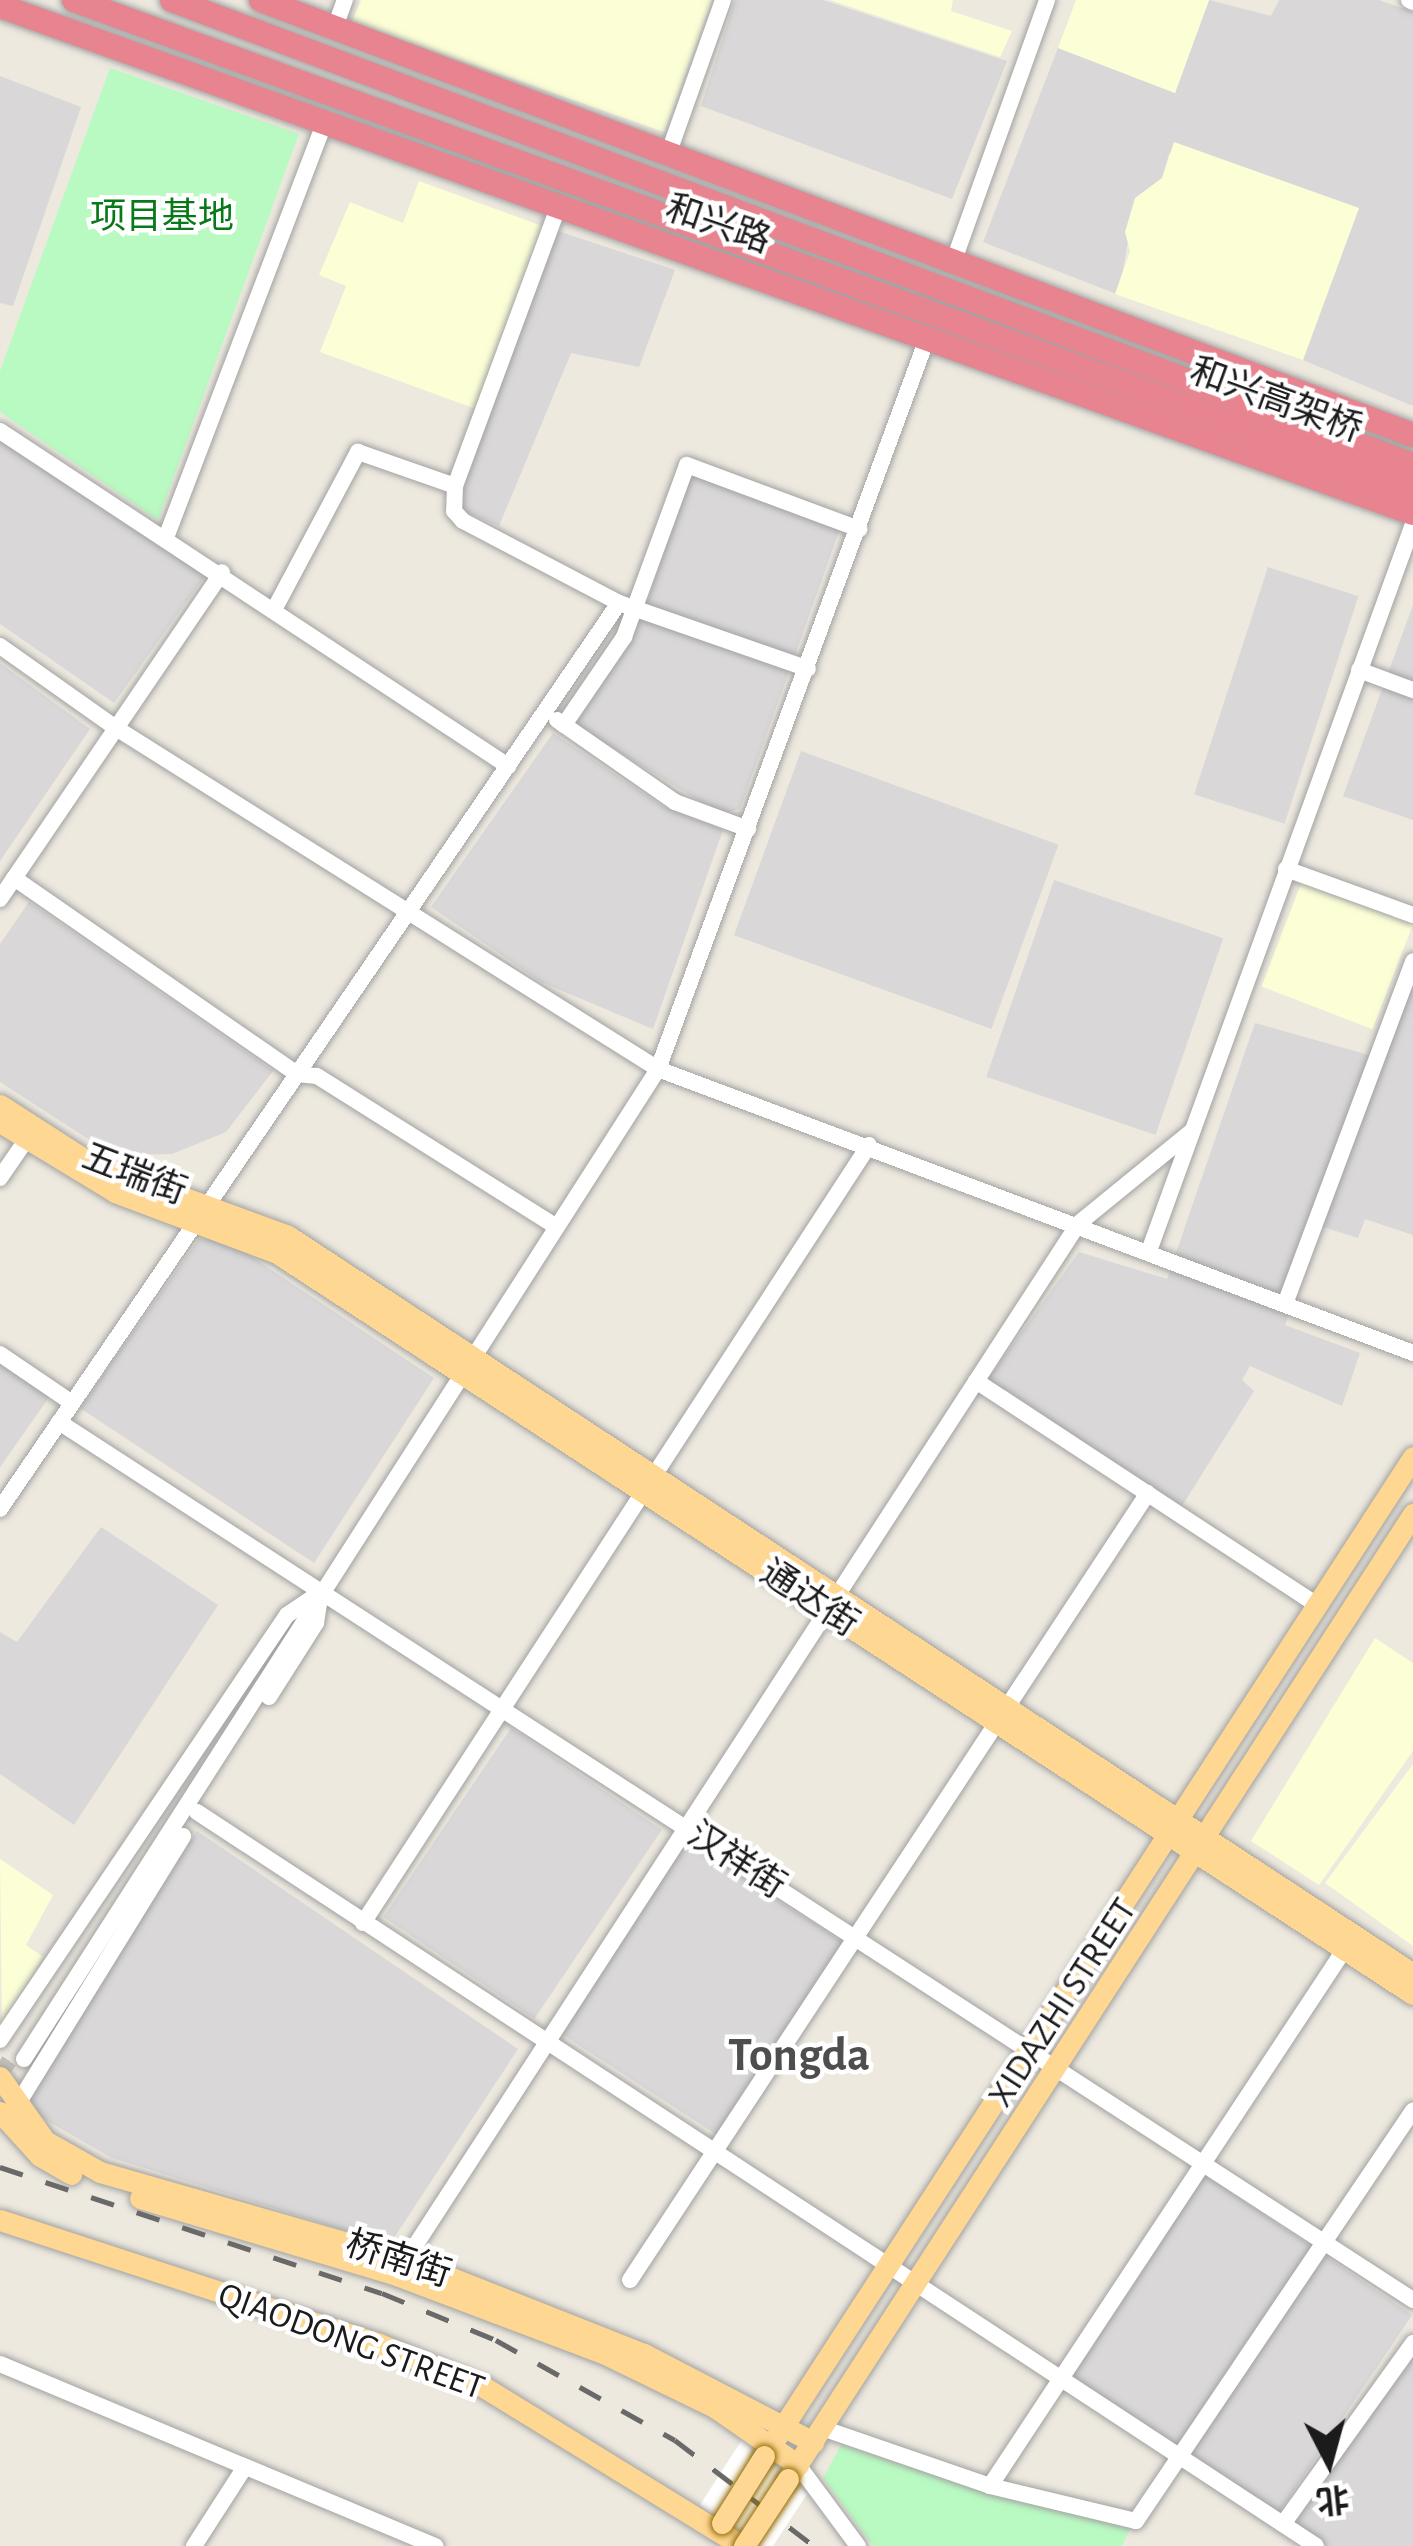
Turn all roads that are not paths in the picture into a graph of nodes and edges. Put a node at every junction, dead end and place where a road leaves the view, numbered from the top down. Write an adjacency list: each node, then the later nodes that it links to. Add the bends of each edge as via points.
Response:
1 (74, 0): 11 (highway, 和兴路)
2 (172, 0): 13 (highway, 和兴路)
3 (261, 0): 8 (highway, 和兴路)
4 (345, 0): 8 (street)
5 (723, 0): 14 (street)
6 (1047, 0): 16 (street)
7 (0, 6): 9 (highway, 和兴路)
8 (335, 27): 10 (highway, 和兴路)
9 (114, 47): 11 (highway); 12 (highway, 和兴路)
10 (401, 53): 13 (highway); 14 (highway, 和兴路)
11 (277, 72): 21 (highway, 和兴路)
12 (324, 123): 15 (highway, 和兴路); 30 (street)
13 (518, 131): 17 (highway, 和兴路)
14 (670, 149): 16 (highway, 和兴路)
15 (558, 207): 18 (highway, 和兴路); 25 (street)
16 (954, 260): 19 (highway, 和兴路)
17 (995, 309): 19 (highway); 21 (highway, 和兴路)
18 (928, 336): 20 (highway, 和兴路); 29 (street)
19 (1167, 340): 23 (highway, 和兴路)
20 (988, 358): 21 (highway); 27 (highway, 和兴路)
21 (1119, 369): 24 (highway, 和兴高架桥); 26 (highway, 和兴高架桥)
22 (0, 431): 30 (street)
23 (1413, 436)
24 (1413, 465)
25 (455, 486): 32 (street, via 454,511 463,521); 33 (street, via 358,452)
26 (1413, 489)
27 (1413, 513)
28 (1413, 524): 37 (street)
29 (859, 530): 34 (street, via 687,465); 36 (street)
30 (167, 535): 31 (street)
31 (223, 572): 33 (street); 41 (street)
32 (619, 603): 34 (street); 39 (street)
33 (275, 608): 42 (street)
34 (637, 609): 36 (street); 40 (street)
35 (0, 646): 41 (street)
36 (808, 669): 43 (street)
37 (1359, 670): 38 (street); 44 (street)
38 (1413, 690)
39 (544, 712): 40 (street); 42 (street)
40 (564, 725): 43 (street, via 675,802)
41 (116, 728): 45 (street); 47 (street)
42 (508, 766): 47 (street)
43 (748, 829): 50 (street)
44 (1286, 869): 48 (street); 54 (street)
45 (14, 878): 46 (street); 51 (street)
46 (0, 899)
47 (407, 913): 50 (street); 51 (street)
48 (1413, 915)
49 (1413, 961): 62 (street)
50 (658, 1070): 56 (street); 60 (street)
51 (297, 1074): 58 (street); 60 (street, via 317,1076)
52 (0, 1105): 58 (main road, 五瑞街, via 89,1163)
53 (0, 1122): 55 (main road, 五瑞街)
54 (1192, 1131): 59 (street); 61 (street)
55 (26, 1139): 57 (street); 58 (main road, 五瑞街, via 97,1183)
56 (869, 1144): 59 (street); 70 (street)
57 (0, 1178)
58 (203, 1213): 65 (main road, 通达街, via 288,1236); 67 (street)
59 (1078, 1224): 61 (street); 66 (street)
60 (556, 1226): 65 (street)
61 (1149, 1252): 62 (street)
62 (1285, 1304): 63 (street)
63 (1413, 1353)
64 (0, 1354): 67 (street)
65 (466, 1364): 70 (main road, 通达街); 74 (street)
66 (976, 1381): 71 (street); 75 (street)
67 (72, 1403): 68 (street)
68 (59, 1422): 72 (street); 74 (street, 汉祥街)
69 (1413, 1457): 76 (main road, XIDAZHI STREET)
70 (649, 1483): 75 (main road, 通达街); 77 (street)
71 (1148, 1492): 76 (street); 78 (street)
72 (0, 1509)
73 (1413, 1514): 82 (main road, XIDAZHI STREET)
74 (321, 1592): 77 (street, 汉祥街); 79 (street, via 316,1623); 88 (street, via 287,1615); 91 (street)
75 (832, 1603): 78 (main road, 通达街); 81 (street)
76 (1314, 1603): 80 (main road, XIDAZHI STREET)
77 (502, 1709): 81 (street, 汉祥街); 83 (street)
78 (1002, 1714): 80 (main road, 通达街); 84 (street)
79 (197, 1812): 83 (street); 95 (street)
80 (1177, 1826): 82 (main road, 通达街); 90 (main road, XIDAZHI STREET)
81 (686, 1828): 84 (street, 汉祥街); 89 (street)
82 (1203, 1844): 85 (main road, 通达街); 92 (main road, XIDAZHI STREET)
83 (362, 1923): 89 (street)
84 (855, 1938): 90 (street, 汉祥街); 96 (street)
85 (1349, 1942): 86 (main road, 通达街); 87 (main road, 通达街); 97 (street)
86 (1413, 1974)
87 (1413, 1994)
88 (0, 2040)
89 (546, 2043): 96 (street); 100 (street)
90 (1032, 2053): 92 (street, 汉祥街); 101 (main road, XIDAZHI STREET)
91 (19, 2056)
92 (1056, 2068): 97 (street, 汉祥街); 103 (main road, XIDAZHI STREET)
93 (0, 2077): 95 (main road, 桥南街)
94 (1413, 2111): 99 (street)
95 (8, 2113): 100 (main road, 桥南街, via 40,2156 86,2182)
96 (713, 2153): 101 (street); 102 (street)
97 (1204, 2164): 99 (street, 汉祥街); 107 (street)
98 (0, 2220): 115 (main road, QIAODONG STREET, via 379,2344 482,2386)
99 (1325, 2243): 104 (street, 汉祥街); 110 (street)
100 (401, 2267): 109 (main road, 桥南街, via 644,2354)
101 (891, 2269): 103 (street); 109 (main road, XIDAZHI STREET)
102 (630, 2279)
103 (917, 2285): 107 (street); 108 (main road, XIDAZHI STREET)
104 (1413, 2300)
105 (1413, 2343): 114 (street)
106 (0, 2364): 111 (street)
107 (1061, 2382): 110 (street); 113 (street)
108 (817, 2435): 109 (main road, 桥南街); 112 (main road, XIDAZHI STREET); 113 (street)
109 (773, 2441): 112 (main road, 桥南街); 115 (main road, XIDAZHI STREET, bridge)
110 (1185, 2459): 113 (street, via 1136,2521); 114 (street)
111 (243, 2470): 116 (street); 117 (street)
112 (793, 2472): 118 (main road, XIDAZHI STREET, bridge); 119 (street)
113 (990, 2486)
114 (1283, 2524): 120 (street)
115 (715, 2533): 118 (main road, QIAODONG STREET)
116 (424, 2543)
117 (194, 2546)
118 (743, 2546)
119 (858, 2546)
120 (1316, 2546)

